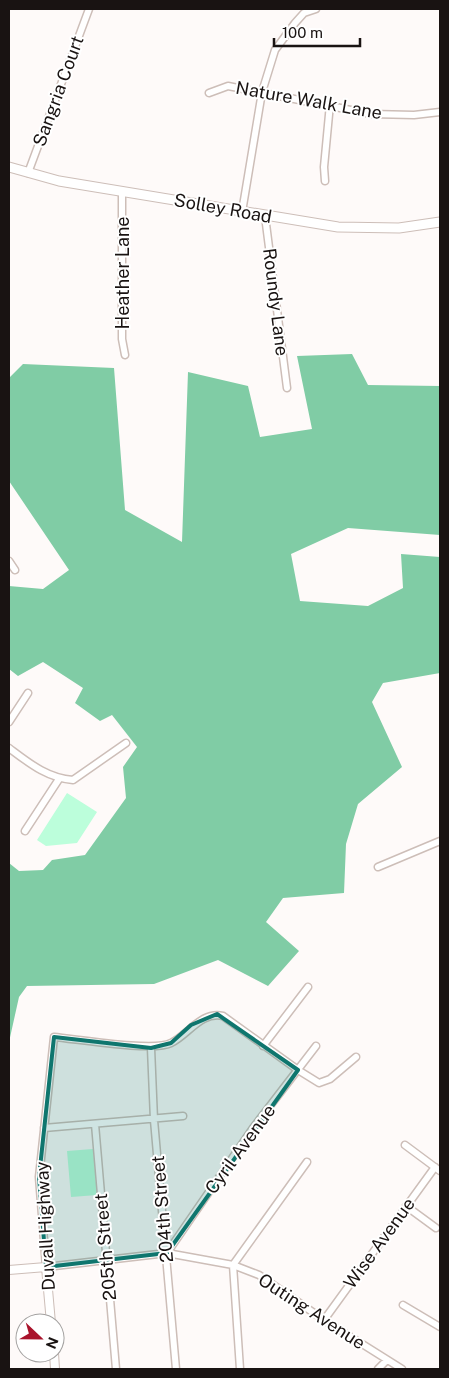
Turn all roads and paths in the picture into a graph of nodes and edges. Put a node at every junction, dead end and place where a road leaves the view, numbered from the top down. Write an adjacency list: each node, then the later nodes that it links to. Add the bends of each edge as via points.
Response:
1 (88, 9): 8 (street, Sangria Court)
2 (316, 9): 3 (street, via 304,13 275,50)
3 (262, 92): 4 (street, Nature Walk Lane, via 228,86); 5 (street, Nature Walk Lane); 11 (street)
4 (209, 93)
5 (330, 104): 6 (street, Nature Walk Lane, via 371,114); 9 (street)
6 (440, 112)
7 (9, 167): 8 (main road, Solley Road)
8 (28, 173): 10 (main road, Solley Road)
9 (325, 181)
10 (122, 191): 11 (main road, Solley Road); 14 (street, Heather Lane, via 122,339)
11 (242, 212): 12 (main road, Solley Road)
12 (265, 216): 13 (main road, Solley Road, via 338,227 377,229); 15 (street, Roundy Lane)
13 (440, 222)
14 (125, 355)
15 (287, 388)
16 (9, 561): 17 (street)
17 (15, 570)
18 (28, 693): 19 (street)
19 (9, 722)
20 (126, 743): 22 (street, via 73,780)
21 (9, 748): 22 (street)
22 (59, 779): 23 (street)
23 (25, 832)
24 (440, 841): 25 (street)
25 (378, 867)
26 (308, 987): 27 (street)
27 (263, 1046): 29 (street, via 217,1014 191,1025 171,1043); 31 (street)
28 (316, 1046): 31 (street, Cyril Avenue)
29 (151, 1048): 33 (street, 204th Street); 35 (street, Duvall Highway, via 54,1037)
30 (356, 1057): 31 (street, via 330,1079 319,1083)
31 (298, 1070): 41 (street, Cyril Avenue, via 253,1128)
32 (183, 1116): 33 (street)
33 (154, 1120): 34 (street); 41 (street, 204th Street)
34 (95, 1124): 35 (street); 42 (street, 205th Street)
35 (44, 1128): 44 (street, Duvall Highway, via 39,1177)
36 (405, 1145): 38 (street)
37 (307, 1162): 43 (street)
38 (438, 1169): 39 (street, Wise Avenue)
39 (406, 1206): 40 (street); 48 (street, Wise Avenue)
40 (436, 1228)
41 (167, 1253): 42 (street, Outing Avenue); 43 (street, Outing Avenue); 52 (street, 204th Street)
42 (107, 1261): 44 (street, Outing Avenue); 51 (street, 205th Street)
43 (234, 1265): 48 (street, Outing Avenue, via 259,1275); 53 (street)
44 (46, 1267): 45 (street, Outing Avenue); 47 (street, Duvall Highway)
45 (9, 1270)
46 (403, 1305): 49 (street)
47 (50, 1313)
48 (324, 1320): 50 (street, Outing Avenue)
49 (440, 1327)
50 (387, 1360): 54 (street); 55 (street, Outing Avenue)
51 (116, 1369)
52 (176, 1369)
53 (240, 1369)
54 (378, 1369)
55 (402, 1369)

